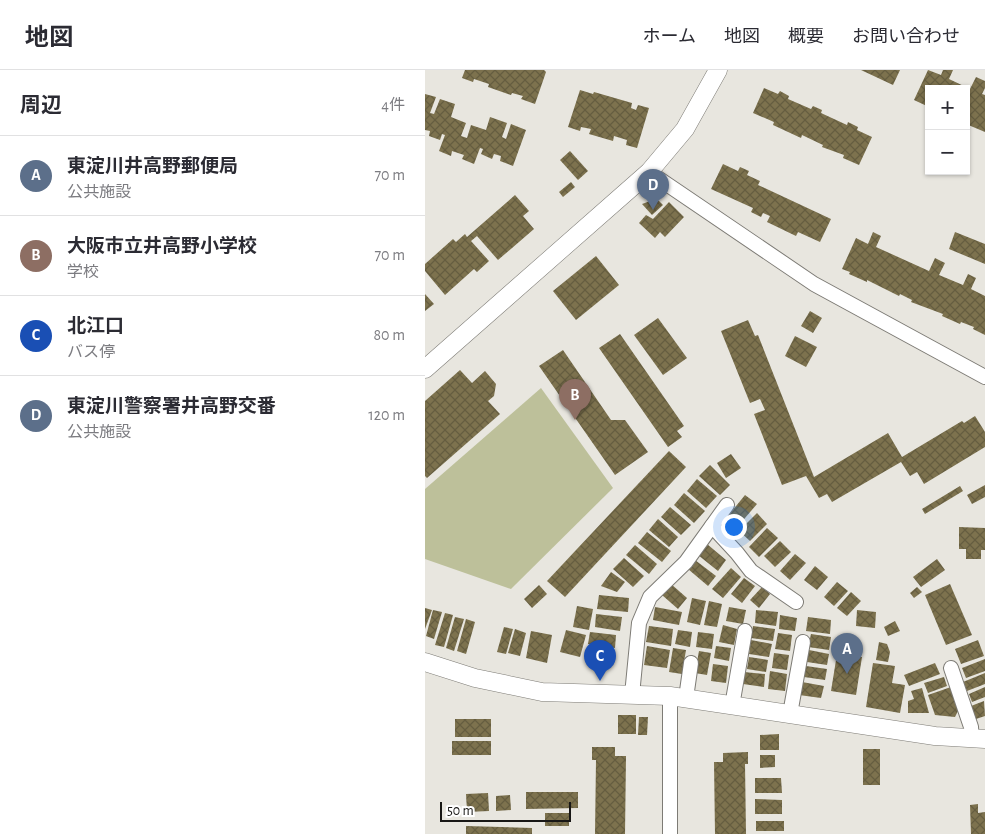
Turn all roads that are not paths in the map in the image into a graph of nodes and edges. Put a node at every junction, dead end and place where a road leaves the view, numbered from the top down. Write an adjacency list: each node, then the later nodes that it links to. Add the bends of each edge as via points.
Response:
1 (718, 70): 2 (street, via 685,128)
2 (649, 172): 3 (street); 4 (street, via 814,284)
3 (425, 369)
4 (985, 376)
5 (727, 505): 6 (street)
6 (713, 526): 7 (street, via 751,571); 13 (street, via 686,562 650,597 639,623)
7 (796, 602)
8 (745, 631): 15 (street)
9 (803, 642): 16 (street)
10 (425, 662): 13 (street, via 475,678 542,692)
11 (691, 663): 14 (street)
12 (951, 668): 17 (street, via 971,727)
13 (632, 695): 14 (street)
14 (678, 697): 15 (street); 18 (street)
15 (732, 706): 16 (street)
16 (790, 714): 17 (street, via 935,736)
17 (979, 739)
18 (670, 834)

